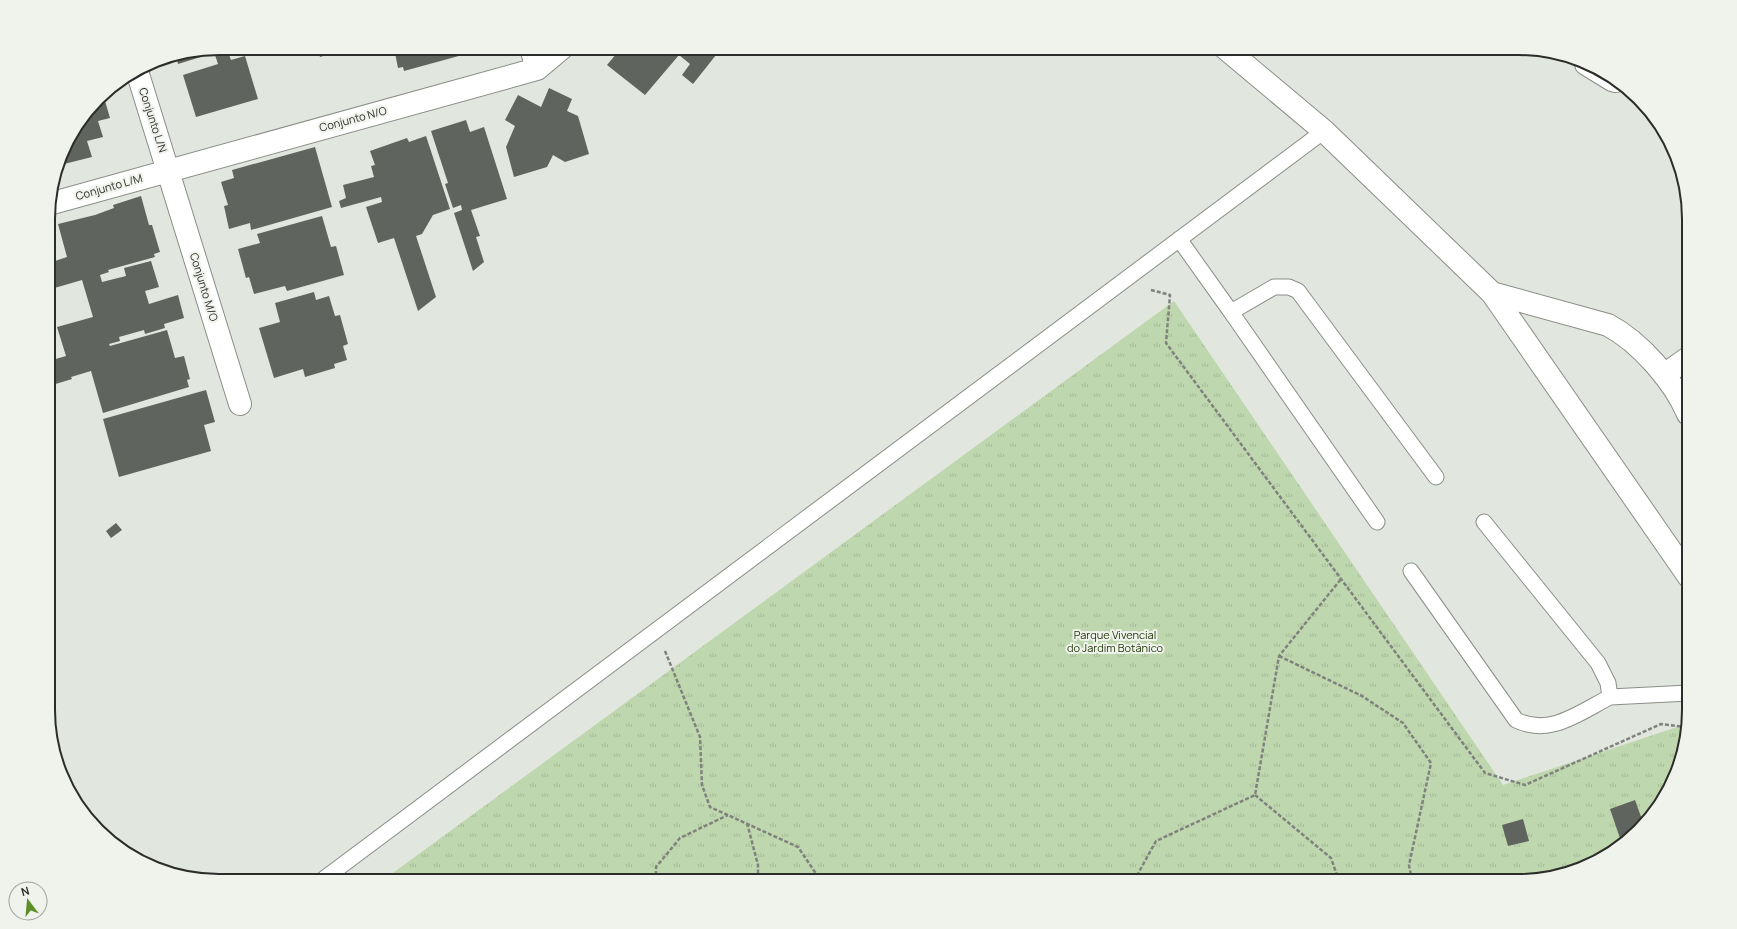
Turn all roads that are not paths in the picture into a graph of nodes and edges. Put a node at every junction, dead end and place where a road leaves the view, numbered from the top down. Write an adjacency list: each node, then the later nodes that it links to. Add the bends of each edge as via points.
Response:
1 (533, 55): 4 (street)
2 (554, 55): 4 (street)
3 (1233, 55): 6 (street)
4 (537, 69): 7 (street, Conjunto N/O)
5 (139, 76): 7 (street, Conjunto L/N)
6 (1324, 131): 9 (lane); 10 (street)
7 (169, 170): 8 (street, Conjunto L/M); 14 (street, Conjunto M/O)
8 (56, 202)
9 (1179, 239): 11 (lane); 23 (lane)
10 (1492, 293): 13 (street, via 1608,325 1624,333 1642,349); 19 (street)
11 (1231, 312): 16 (lane, via 1274,287 1288,286 1298,291); 17 (lane)
12 (1682, 362): 13 (street)
13 (1664, 375): 15 (street)
14 (240, 404)
15 (1682, 404)
16 (1436, 477)
17 (1377, 522)
18 (1484, 522): 22 (lane, via 1598,663 1608,683)
19 (1682, 567)
20 (1411, 571): 22 (lane, via 1516,720 1527,726 1555,725)
21 (1682, 693): 22 (lane)
22 (1610, 697)
23 (330, 874)

